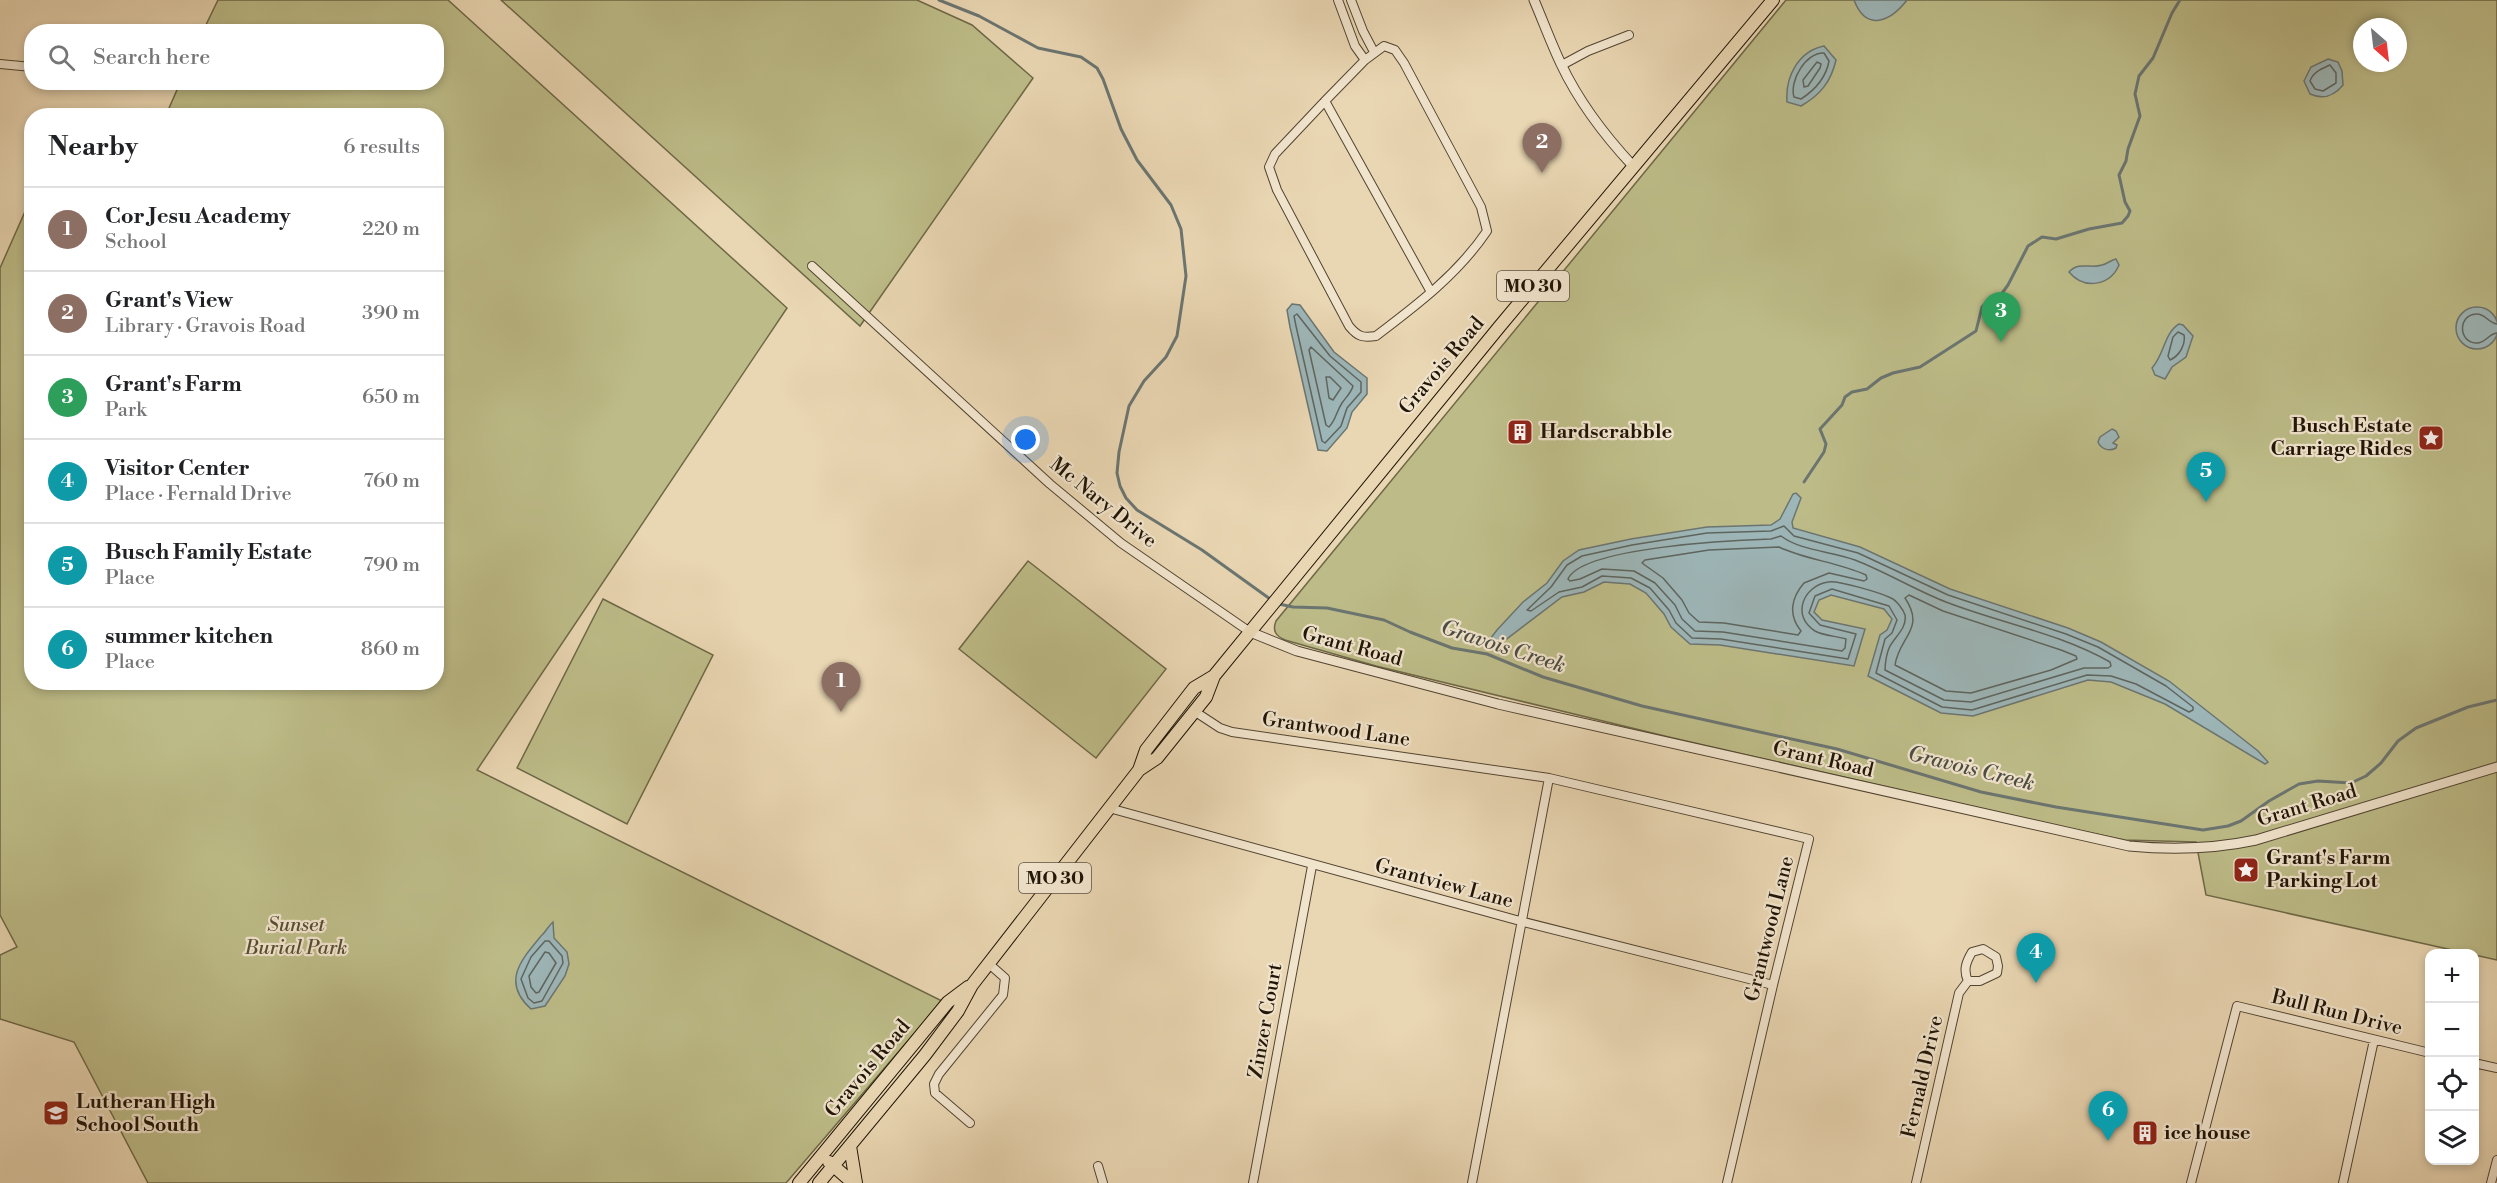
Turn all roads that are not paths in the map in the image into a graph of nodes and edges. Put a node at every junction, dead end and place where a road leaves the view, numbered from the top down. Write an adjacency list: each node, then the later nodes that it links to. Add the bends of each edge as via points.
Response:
1 (1338, 0): 7 (street, via 1355,46)
2 (1351, 0): 6 (street)
3 (1534, 0): 9 (street)
4 (1773, 0): 12 (main road, Gravois Road / MO 30)
5 (1629, 35): 9 (street)
6 (1374, 52): 7 (street); 14 (street, via 1384,46 1395,50 1404,63 1486,223 1487,231 1462,265)
7 (1365, 60): 11 (street)
8 (0, 64): 10 (street)
9 (1562, 65): 12 (street, via 1589,111)
10 (24, 66)
11 (1325, 101): 14 (street); 14 (street, via 1275,154 1269,167 1277,190 1349,326 1356,336 1376,336)
12 (1633, 166): 15 (main road, Gravois Road / MO 30)
13 (812, 266): 15 (street, Mc Nary Drive, via 1121,543)
14 (1431, 292)
15 (1250, 632): 16 (main road, Gravois Road / MO 30); 18 (street, Grant Road, via 1297,651 1498,704 2129,846 2170,849 2256,840)
16 (1214, 676): 17 (main road, Gravois Road / MO 30, via 1206,698); 19 (main road, Gravois Road / MO 30, via 1194,688 1146,750)
17 (1194, 711): 19 (main road, Gravois Road / MO 30, via 1157,758); 20 (street, Grantwood Lane, via 1232,732)
18 (2497, 767)
19 (1138, 770): 21 (main road, Gravois Road / MO 30)
20 (1549, 778): 23 (street); 27 (street, Grantwood Lane, via 1809,839)
21 (1109, 808): 22 (street, Grantview Lane); 24 (main road, Gravois Road / MO 30)
22 (1312, 866): 23 (street, Grantview Lane); 42 (street, Zinzer Court)
23 (1520, 921): 27 (street, Grantview Lane); 43 (street)
24 (988, 963): 26 (main road, Gravois Road / MO 30); 32 (street, via 1005,978 1003,995 934,1084 935,1093)
25 (1968, 981): 25 (street, Fernald Drive, via 1980,981 1996,973 1996,957 1983,949 1972,952 1965,970); 45 (street, Fernald Drive, via 1959,993)
26 (972, 985): 33 (main road, Gravois Road / MO 30, via 953,1018); 34 (main road, Gravois Road / MO 30, via 948,1002)
27 (1773, 985): 44 (street, Grantwood Lane)
28 (2374, 1040): 29 (street, Bull Run Drive); 46 (street, Bull Run Drive, via 2237,1006); 47 (street)
29 (2425, 1052)
30 (2479, 1063): 31 (street)
31 (2497, 1068)
32 (970, 1123)
33 (850, 1146): 36 (main road, Gravois Road / MO 30); 40 (main road)
34 (821, 1156): 36 (main road); 38 (main road, Gravois Road / MO 30)
35 (2497, 1160): 48 (street)
36 (834, 1166): 39 (main road, Gravois Road / MO 30); 40 (main road)
37 (1098, 1166): 41 (street)
38 (799, 1183)
39 (819, 1183)
40 (854, 1183)
41 (1103, 1183)
42 (1253, 1183)
43 (1472, 1183)
44 (1727, 1183)
45 (1916, 1183)
46 (2191, 1183)
47 (2343, 1183)
48 (2491, 1183)

